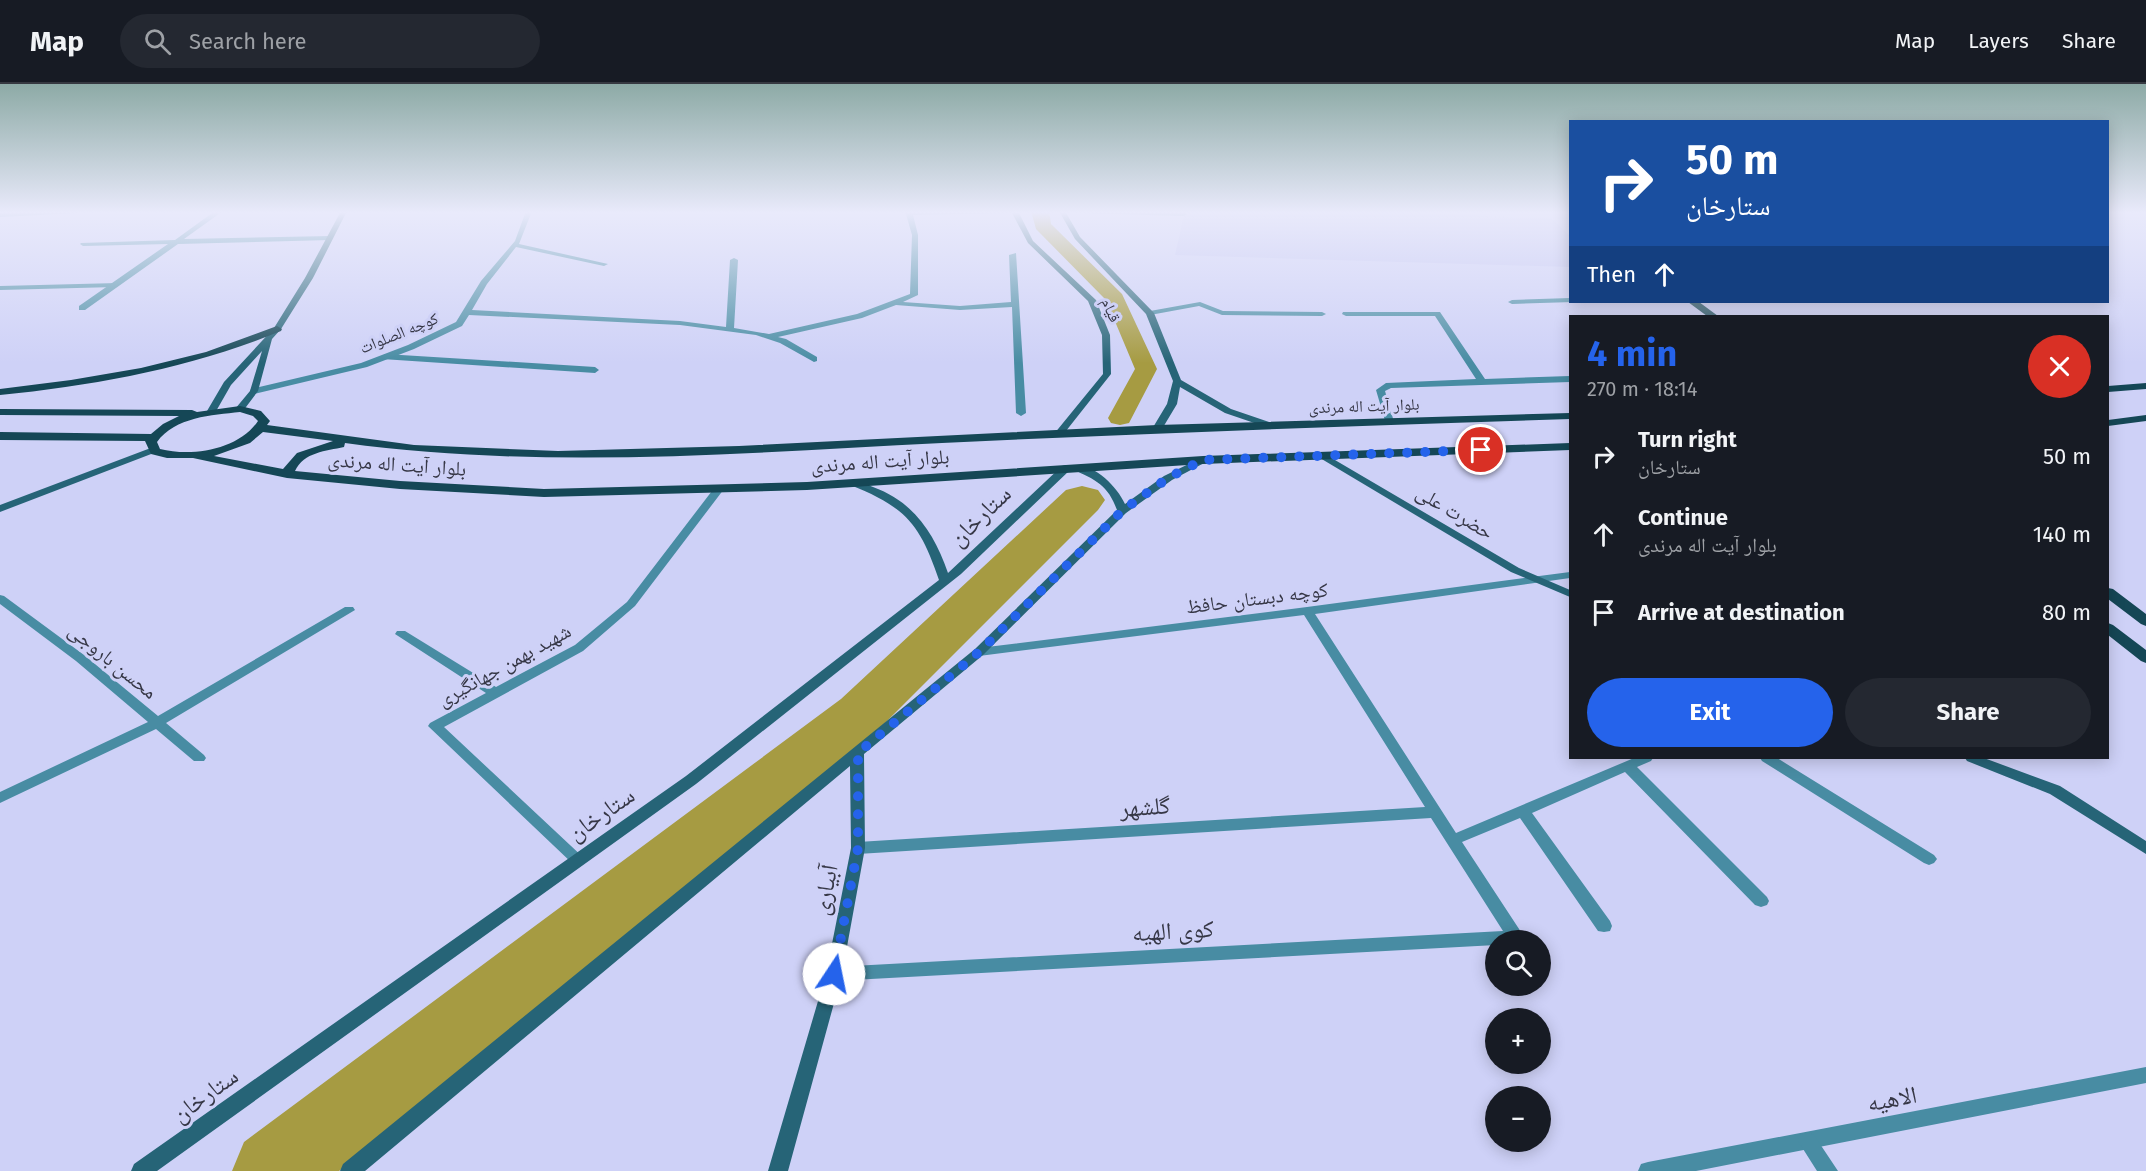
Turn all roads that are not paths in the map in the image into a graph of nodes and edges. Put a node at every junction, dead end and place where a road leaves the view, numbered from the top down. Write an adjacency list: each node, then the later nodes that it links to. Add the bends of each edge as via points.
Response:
1 (148, 262): 11 (street)
2 (316, 262): 25 (street)
3 (501, 262): 19 (street, کوچه الصلوات)
4 (593, 262): 10 (street)
5 (734, 262): 24 (street)
6 (915, 262): 16 (street, via 914,295)
7 (1013, 262): 17 (street)
8 (1051, 262): 49 (street, قیام, via 1092,300 1106,335 1107,374)
9 (1100, 262): 20 (street, قیام)
10 (604, 264)
11 (115, 285): 12 (street); 18 (street)
12 (0, 288)
13 (1569, 300): 14 (street)
14 (1512, 302)
15 (1694, 303): 23 (main road)
16 (895, 304): 17 (street, via 960,308); 26 (street)
17 (1015, 304): 41 (street)
18 (82, 308)
19 (466, 312): 24 (street); 27 (street, کوچه الصلوات, via 459,324)
20 (1150, 313): 21 (street, via 1200,304 1222,313); 31 (street, قیام)
21 (1322, 314)
22 (1346, 314): 32 (street, via 1437,314)
23 (1712, 315)
24 (730, 329): 26 (street)
25 (274, 333): 35 (street); 36 (main road, via 173,365 72,384); 40 (street, via 227,384)
26 (768, 336): 28 (street, via 783,340)
27 (385, 357): 29 (street); 35 (street, کوچه الصلوات)
28 (814, 359)
29 (595, 370)
30 (1569, 379): 32 (street)
31 (1178, 381): 46 (street, via 1227,411); 48 (street, via 1172,404)
32 (1482, 382): 44 (street, via 1389,385 1380,390)
33 (2146, 386): 34 (main road)
34 (2109, 389)
35 (254, 391): 37 (street)
36 (0, 392)
37 (240, 409): 40 (main road); 47 (main road, via 261,415)
38 (0, 412): 39 (main road)
39 (113, 412): 40 (main road); 51 (main road, via 118,417 106,428)
40 (208, 412): 53 (main road, via 171,424)
41 (1021, 413)
42 (1569, 417): 44 (main road, بلوار آیت اله مرندی)
43 (2146, 418): 45 (main road)
44 (1389, 422): 46 (main road, بلوار آیت اله مرندی)
45 (2109, 423)
46 (1272, 426): 48 (main road, بلوار آیت اله مرندی)
47 (261, 428): 52 (main road, بلوار آیت اله مرندی); 55 (main road, via 242,442)
48 (1157, 429): 49 (main road, بلوار آیت اله مرندی)
49 (1059, 434): 52 (main road, بلوار آیت اله مرندی, via 558,456)
50 (0, 436): 51 (main road)
51 (72, 436): 53 (main road)
52 (352, 442): 59 (main road, via 311,451 289,465)
53 (154, 444): 55 (main road, via 155,452 164,455); 62 (street)
54 (1569, 447): 56 (main road, بلوار آیت اله مرندی)
55 (194, 455): 59 (main road, بلوار آیت اله مرندی)
56 (1323, 456): 57 (main road, بلوار آیت اله مرندی); 66 (street, حضرت علی)
57 (1203, 460): 58 (main road, بلوار آیت اله مرندی); 63 (street, via 1168,478)
58 (1071, 467): 60 (main road, بلوار آیت اله مرندی); 63 (street, via 1112,487); 65 (street, ستارخان)
59 (287, 474): 61 (main road, بلوار آیت اله مرندی, via 544,493)
60 (854, 483): 61 (main road, بلوار آیت اله مرندی); 65 (street, via 881,492 912,515 934,546)
61 (719, 489): 77 (street, شهید بهمن جهانگیری, via 631,604 579,648)
62 (0, 509)
63 (1122, 511): 75 (street)
64 (1569, 575): 66 (street, کوچه دبستان حافظ)
65 (945, 581): 92 (street, ستارخان, via 691,780)
66 (1539, 581): 68 (street, حضرت علی); 71 (street, کوچه دبستان حافظ)
67 (2109, 593): 72 (main road)
68 (1569, 594)
69 (0, 598): 78 (street, محسن باروجی)
70 (349, 610): 78 (street)
71 (1307, 611): 75 (street, کوچه دبستان حافظ); 87 (street)
72 (2146, 621)
73 (2109, 629): 76 (main road)
74 (401, 634): 77 (street)
75 (979, 652): 79 (street)
76 (2146, 658)
77 (496, 693): 92 (street, شهید بهمن جهانگیری, via 435,726)
78 (157, 723): 80 (street, محسن باروجی); 85 (street)
79 (858, 753): 89 (street, آبیاری); 99 (street)
80 (199, 758)
81 (1644, 759): 84 (street)
82 (1769, 759): 91 (street)
83 (1975, 759): 90 (street, via 2055,790)
84 (1627, 766): 86 (street); 93 (street)
85 (0, 798)
86 (1522, 810): 88 (street); 94 (street)
87 (1435, 812): 88 (street); 89 (street, گلشهر)
88 (1453, 840): 95 (street, کوی الهیه, via 1515,937)
89 (858, 848): 95 (street, آبیاری)
90 (2146, 848)
91 (1929, 859)
92 (578, 860): 98 (street, ستارخان)
93 (1761, 901)
94 (1604, 926)
95 (834, 974): 100 (street, آبیاری)
96 (2146, 1076): 97 (street, الاهیه)
97 (1807, 1141): 101 (street, الاهیه); 102 (street)
98 (141, 1171)
99 (350, 1171)
100 (778, 1171)
101 (1648, 1171)
102 (1828, 1171)

